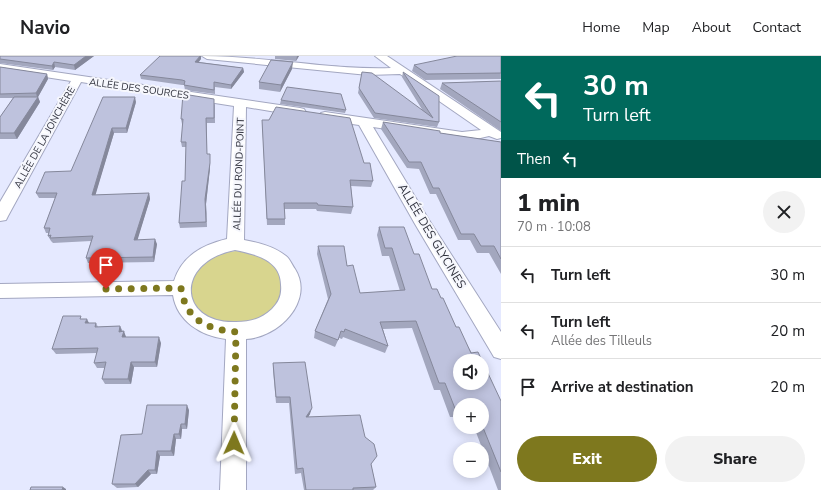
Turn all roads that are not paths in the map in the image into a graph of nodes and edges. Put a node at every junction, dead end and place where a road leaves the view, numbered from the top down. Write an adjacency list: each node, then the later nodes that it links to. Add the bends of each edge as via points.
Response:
1 (207, 56): 4 (street, via 368,72)
2 (380, 56): 4 (street)
3 (0, 67): 5 (street, ALLÉE DES SOURCES)
4 (402, 71): 6 (street)
5 (77, 79): 8 (street, ALLÉE DES SOURCES); 11 (street, ALLÉE DE LA JONCHÈRE)
6 (424, 85): 7 (street); 10 (street)
7 (442, 85)
8 (240, 103): 9 (street, ALLÉE DES SOURCES); 12 (street, ALLÉE DU ROND-POINT)
9 (364, 122): 10 (street, ALLÉE DES SOURCES, via 462,136); 16 (street, ALLÉE DES GLYCINES)
10 (497, 134)
11 (0, 216)
12 (235, 244): 13 (street, via 204,253 192,262 184,274); 15 (street, via 266,250 279,259 288,270 292,283 291,297 284,311 276,318 255,330)
13 (181, 288): 14 (street); 15 (street, via 183,301 190,313 202,324 218,330)
14 (0, 291)
15 (236, 332): 17 (street)
16 (501, 350)
17 (233, 490)

